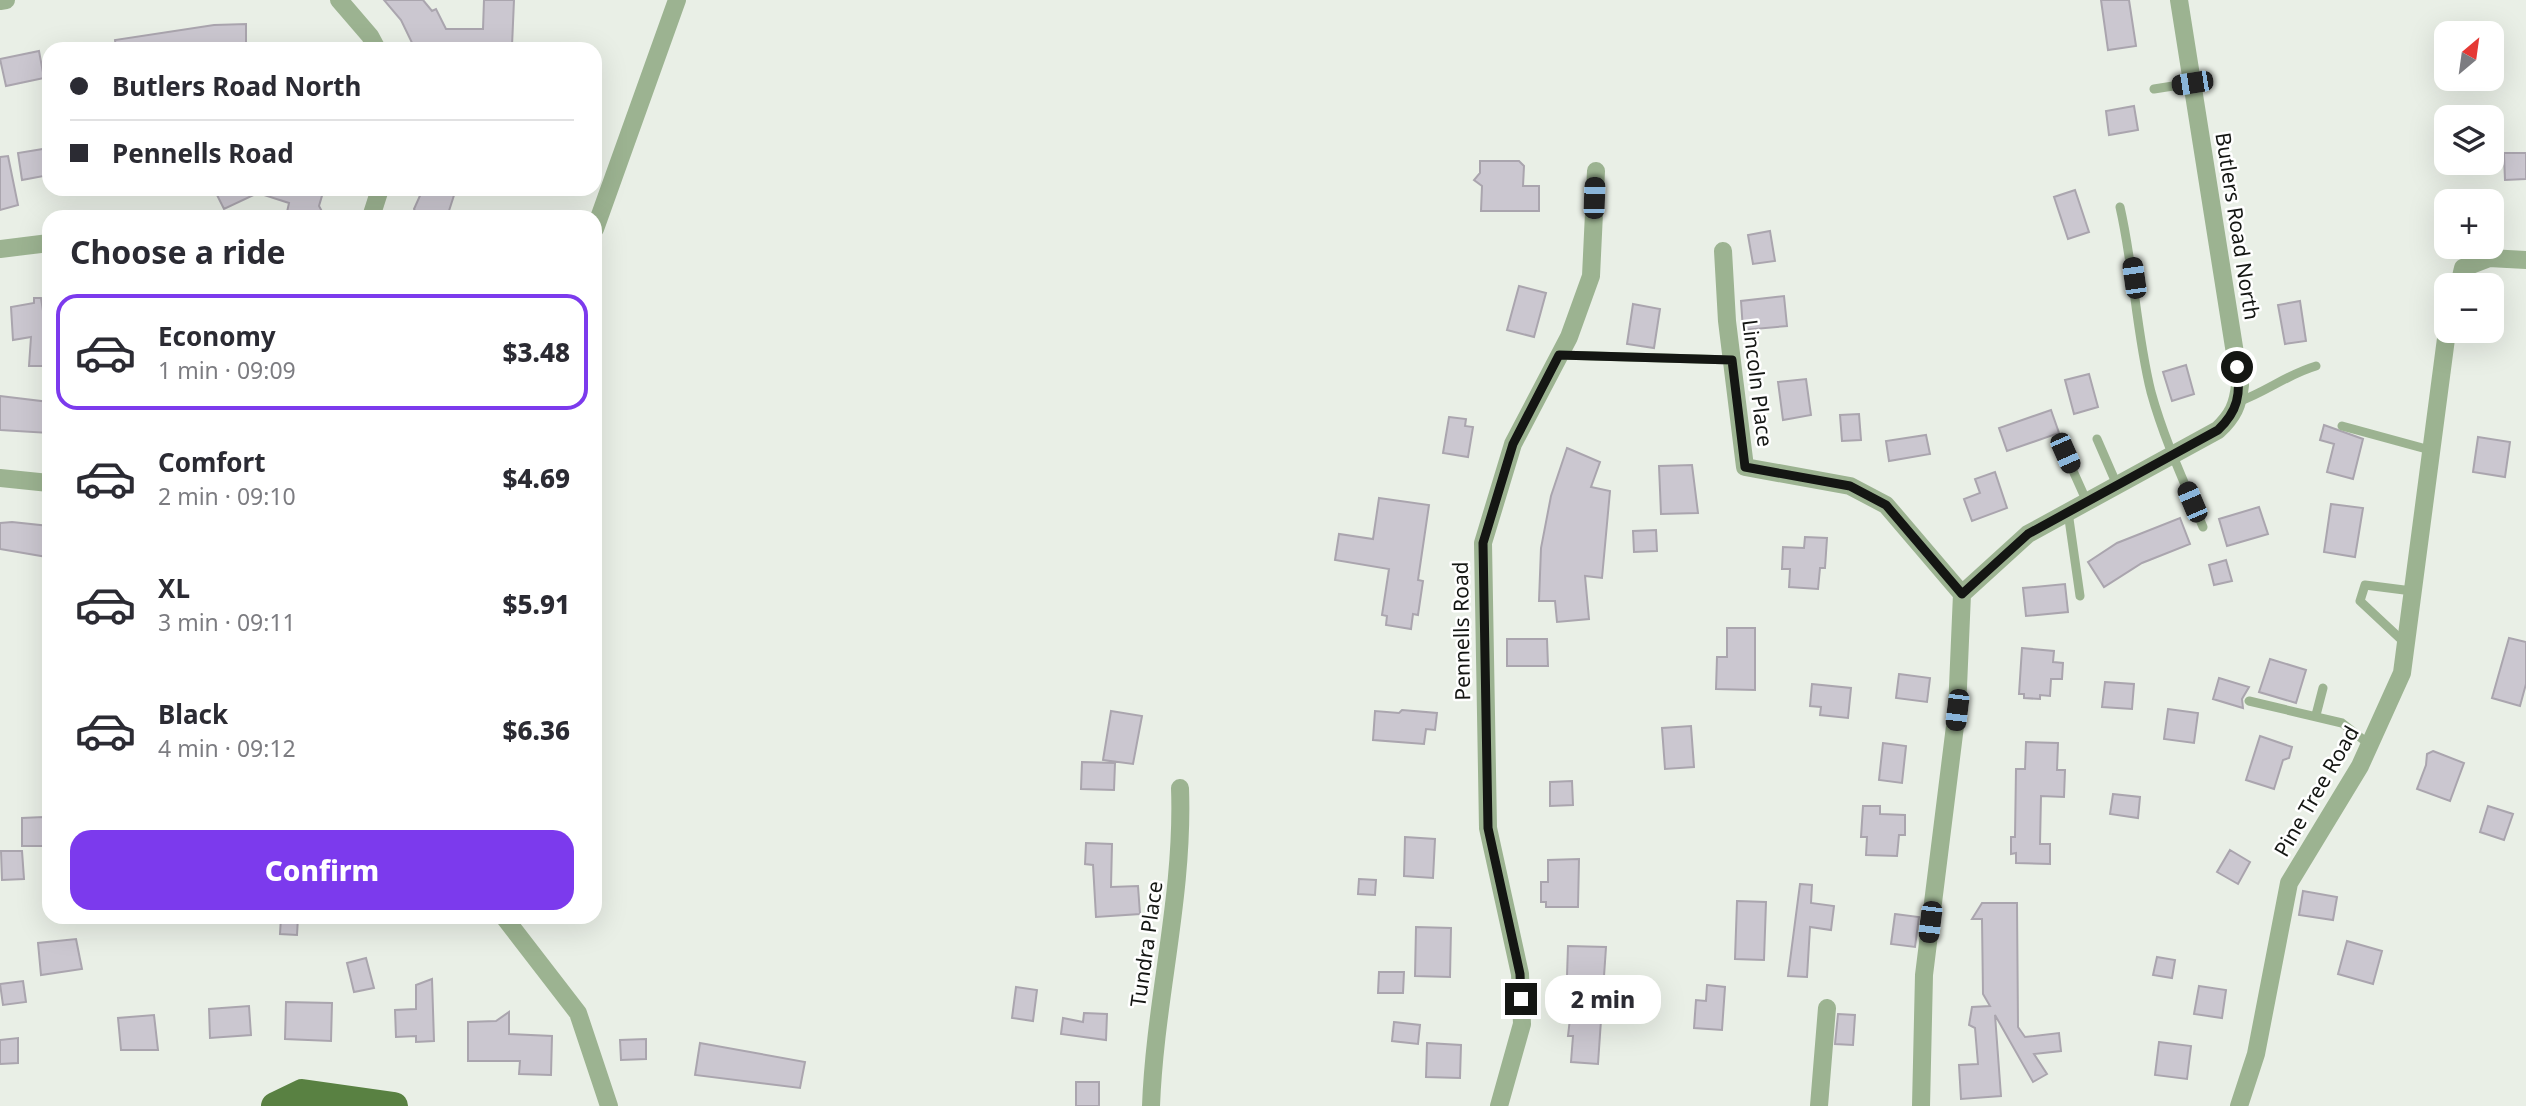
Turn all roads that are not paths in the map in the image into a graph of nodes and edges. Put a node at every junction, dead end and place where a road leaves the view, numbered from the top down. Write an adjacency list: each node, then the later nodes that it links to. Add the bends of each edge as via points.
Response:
1 (6, 0): 5 (street)
2 (339, 0): 6 (street)
3 (677, 0): 11 (street)
4 (2179, 0): 7 (street, Butlers Road North)
5 (0, 1)
6 (373, 42)
7 (2192, 83): 8 (lane); 21 (street, Butlers Road North, via 2240,385)
8 (2154, 89)
9 (1595, 172): 18 (street, Pennells Road, via 1591,276)
10 (2120, 207): 26 (lane, via 2151,390)
11 (602, 210)
12 (42, 244): 13 (street)
13 (0, 249)
14 (1723, 251): 19 (street, Lincoln Place)
15 (2526, 260): 16 (street, via 2489,258)
16 (2467, 273)
17 (2445, 343): 24 (street, Pine Tree Road)
18 (1559, 355): 19 (lane); 48 (street, Pennells Road, via 1513,444 1483,543 1488,828 1520,974 1522,1024)
19 (1732, 360): 34 (street, Lincoln Place, via 1745,467 1850,486 1886,505)
20 (2316, 366): 21 (lane, via 2291,373 2260,394)
21 (2238, 402): 26 (street, via 2231,418 2218,430)
22 (2342, 426): 24 (lane)
23 (2097, 439): 29 (lane)
24 (2430, 450): 33 (street, Pine Tree Road)
25 (2065, 453): 30 (lane)
26 (2170, 456): 29 (street); 32 (lane)
27 (0, 478): 28 (street)
28 (42, 482)
29 (2117, 485): 30 (street)
30 (2087, 502): 31 (street)
31 (2068, 512): 34 (street, via 2028,534); 35 (lane)
32 (2203, 527)
33 (2412, 591): 36 (street, Pine Tree Road); 36 (lane, via 2365,585 2361,592 2360,601 2372,616)
34 (1962, 594): 50 (street, via 1957,710 1924,975)
35 (2080, 596)
36 (2406, 644): 40 (street, Pine Tree Road, via 2402,673)
37 (2323, 688): 39 (lane)
38 (2249, 701): 39 (lane)
39 (2316, 715): 40 (lane, via 2342,723)
40 (2370, 745): 51 (street, Pine Tree Road, via 2289,883 2256,1054)
41 (1180, 788): 47 (street, Tundra Place, via 1179,880 1158,1009)
42 (509, 924): 46 (street, via 578,1013)
43 (1827, 1008): 49 (street)
44 (275, 1106): 45 (main road, via 302,1093)
45 (394, 1106)
46 (609, 1106)
47 (1150, 1106)
48 (1499, 1106)
49 (1819, 1106)
50 (1921, 1106)
51 (2239, 1106)

